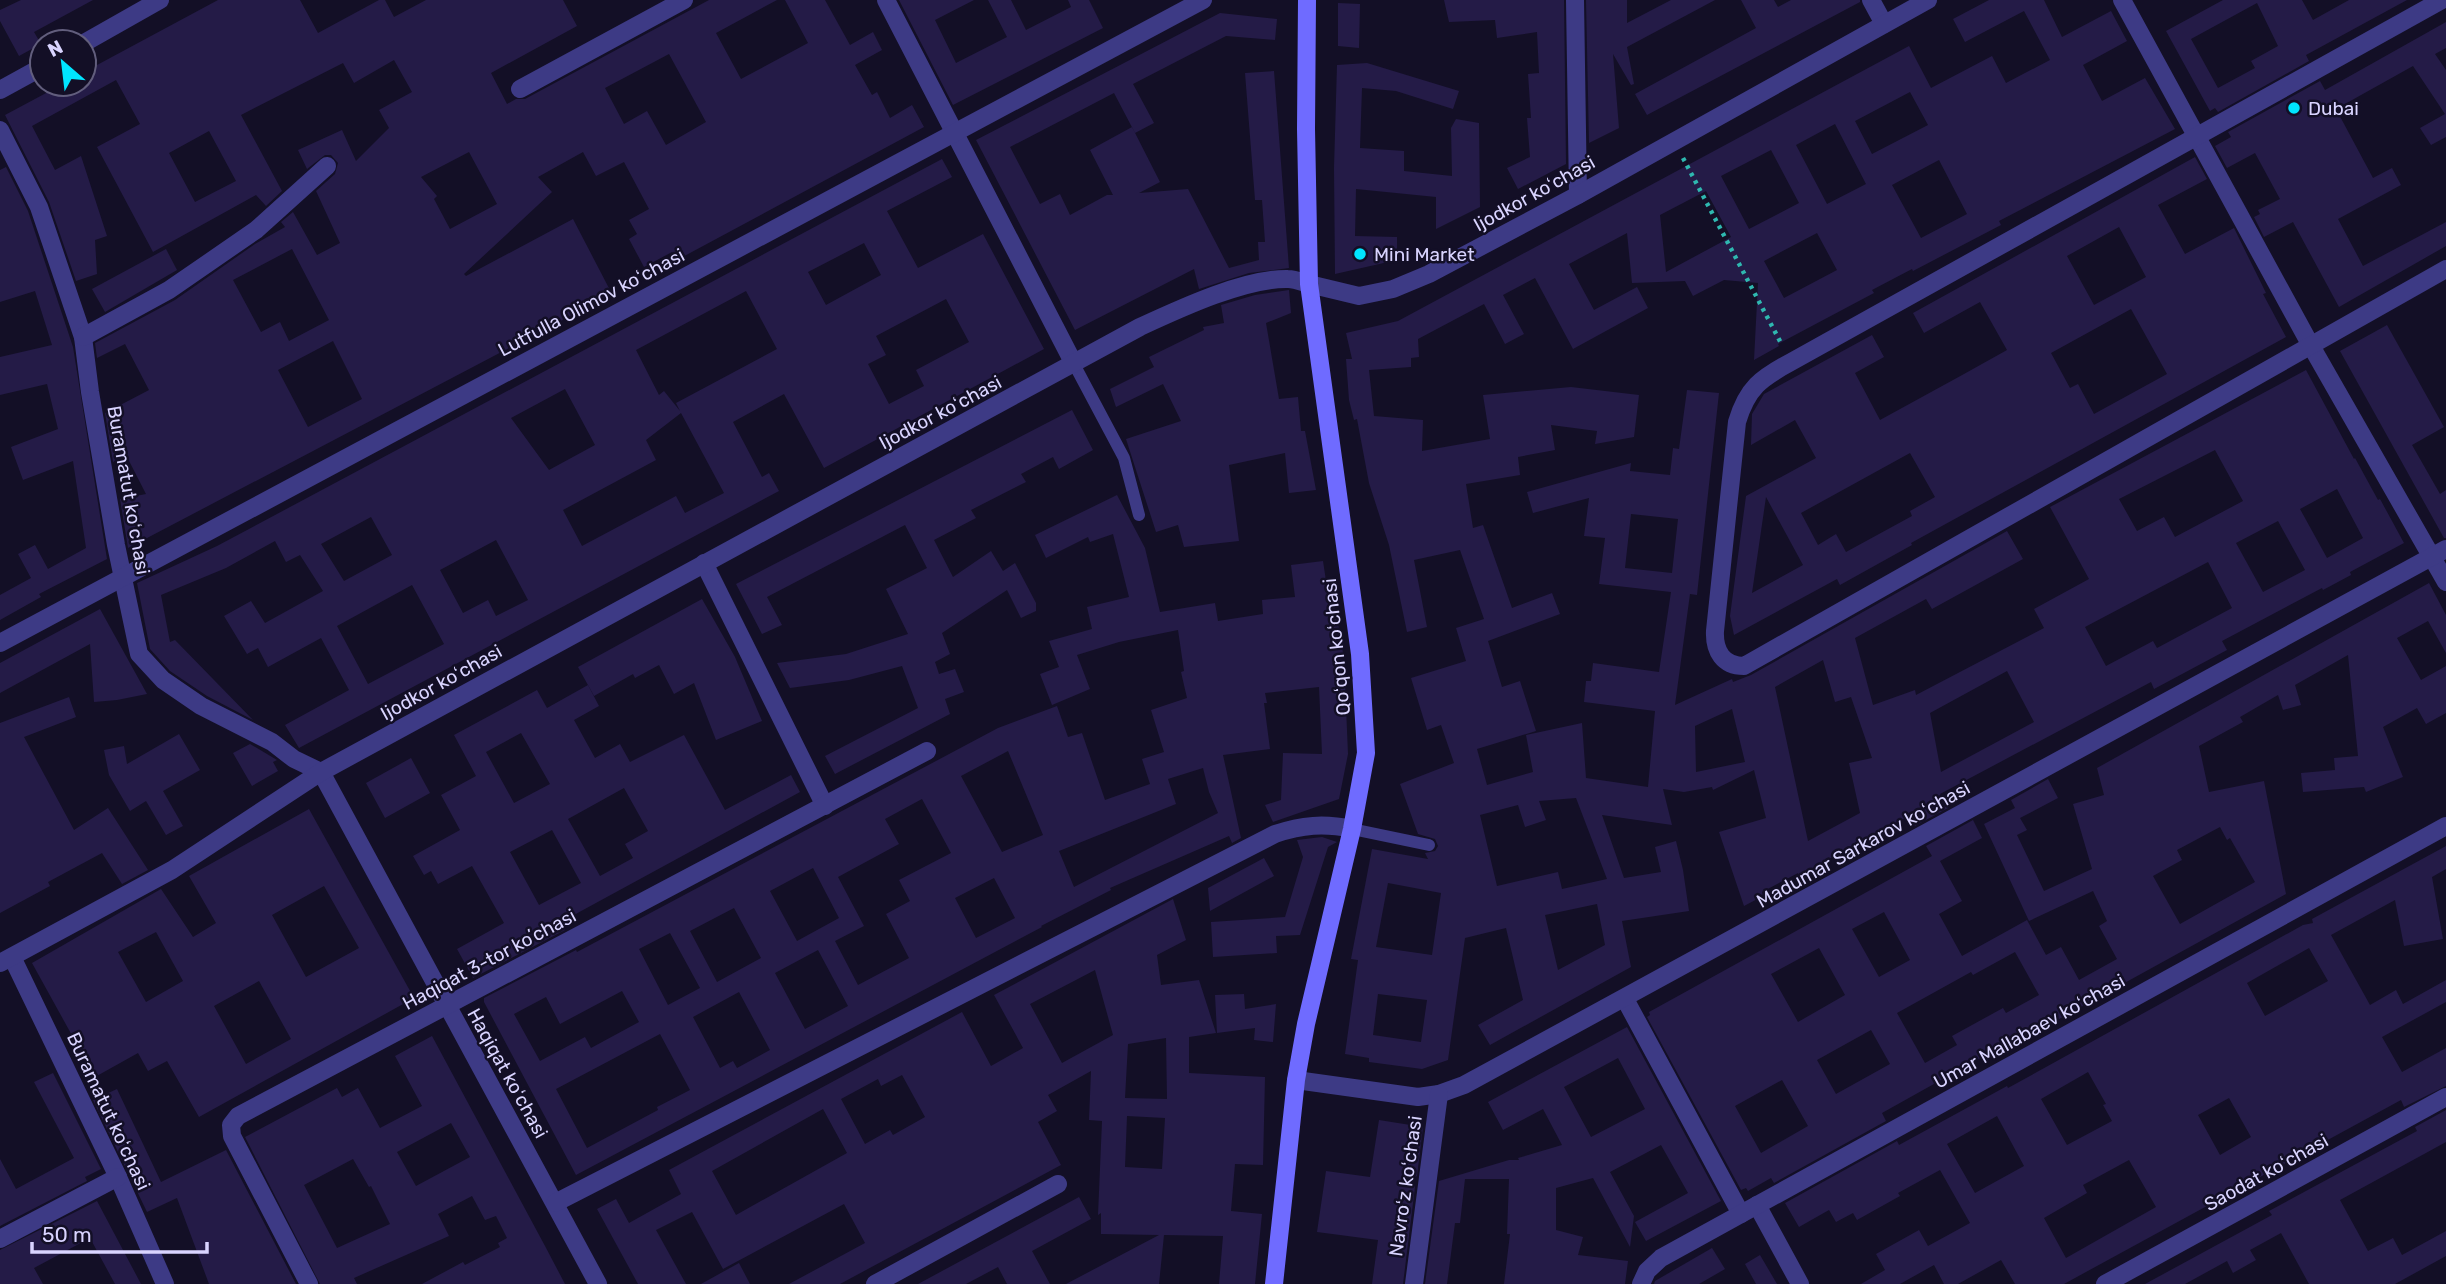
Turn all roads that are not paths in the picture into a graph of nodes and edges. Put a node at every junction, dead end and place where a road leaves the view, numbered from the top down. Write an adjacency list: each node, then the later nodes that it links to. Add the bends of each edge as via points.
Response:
1 (160, 0): 12 (street)
2 (684, 0): 14 (street)
3 (886, 0): 17 (street)
4 (1203, 0): 17 (street, Lutfulla Olimov koʻchasi)
5 (1307, 0): 22 (main road, Qoʻqon koʻchasi)
6 (1575, 0): 20 (street)
7 (1871, 0): 11 (street)
8 (1928, 0): 11 (street, Ijodkor koʻchasi)
9 (2122, 0): 18 (street)
10 (2442, 0): 18 (street)
11 (1884, 24): 20 (street, Ijodkor koʻchasi)
12 (98, 35)
13 (28, 74): 15 (street)
14 (520, 89)
15 (0, 90)
16 (0, 130): 23 (street, Buramatut koʻchasi, via 39,207)
17 (953, 132): 25 (street); 29 (street, Lutfulla Olimov koʻchasi)
18 (2197, 137): 24 (street); 24 (street, via 1767,375 1754,387 1737,422 1714,643 1718,653 1727,663 1744,666)
19 (327, 166): 23 (street, via 256,230 169,290)
20 (1578, 195): 22 (street, Ijodkor koʻchasi, via 1393,289 1359,296)
21 (2446, 269): 24 (street)
22 (1309, 284): 25 (street, Ijodkor koʻchasi, via 1290,279 1267,281 1199,301); 36 (main road, Qoʻqon koʻchasi, via 1360,654 1366,752)
23 (83, 337): 29 (street, Buramatut koʻchasi)
24 (2310, 344): 27 (street)
25 (1074, 364): 26 (lane, via 1124,458); 28 (street, Ijodkor koʻchasi)
26 (1139, 515)
27 (2439, 553): 30 (street); 39 (street, Madumar Sarkarov koʻchasi)
28 (704, 563): 33 (street, Ijodkor koʻchasi); 34 (street)
29 (124, 577): 31 (street, Lutfulla Olimov koʻchasi); 33 (street, Buramatut koʻchasi, via 139,654 150,668 201,706)
30 (2446, 582)
31 (0, 643)
32 (927, 751): 34 (street, Haqiqat 3-tor koʼchasi)
33 (321, 772): 38 (street, Ijodkor koʻchasi, via 172,870); 40 (street, Haqiqat koʻchasi)
34 (825, 806): 40 (street, Haqiqat 3-tor koʼchasi)
35 (2446, 826): 47 (street, Umar Mallabaev koʻchasi)
36 (1352, 829): 37 (lane); 41 (main road, Qoʻqon koʻchasi); 46 (street, via 1329,824 1275,834)
37 (1429, 845)
38 (6, 960): 44 (street, Buramatut koʻchasi)
39 (1625, 999): 42 (street, Madumar Sarkarov koʻchasi); 48 (street)
40 (446, 1004): 46 (street, Haqiqat koʻchasi); 51 (street, Haqiqat 3-tor koʼchasi, via 238,1116 231,1125 232,1136)
41 (1296, 1080): 42 (street, Madumar Sarkarov koʻchasi, via 1418,1097); 54 (main road, Qoʻqon koʻchasi)
42 (1439, 1094): 55 (street, Navroʻz koʻchasi)
43 (2446, 1097): 58 (street, Saodat koʻchasi)
44 (118, 1177): 49 (street); 50 (street, Buramatut koʻchasi)
45 (1058, 1184): 53 (street)
46 (555, 1203): 52 (street, Haqiqat koʻchasi)
47 (1757, 1205): 48 (street, Umar Mallabaev koʻchasi); 57 (street)
48 (1741, 1214): 56 (street, Umar Mallabaev koʻchasi, via 1661,1258)
49 (0, 1239)
50 (165, 1284)
51 (309, 1284)
52 (598, 1284)
53 (875, 1284)
54 (1274, 1284)
55 (1414, 1284)
56 (1641, 1284)
57 (1800, 1284)
58 (2105, 1284)

